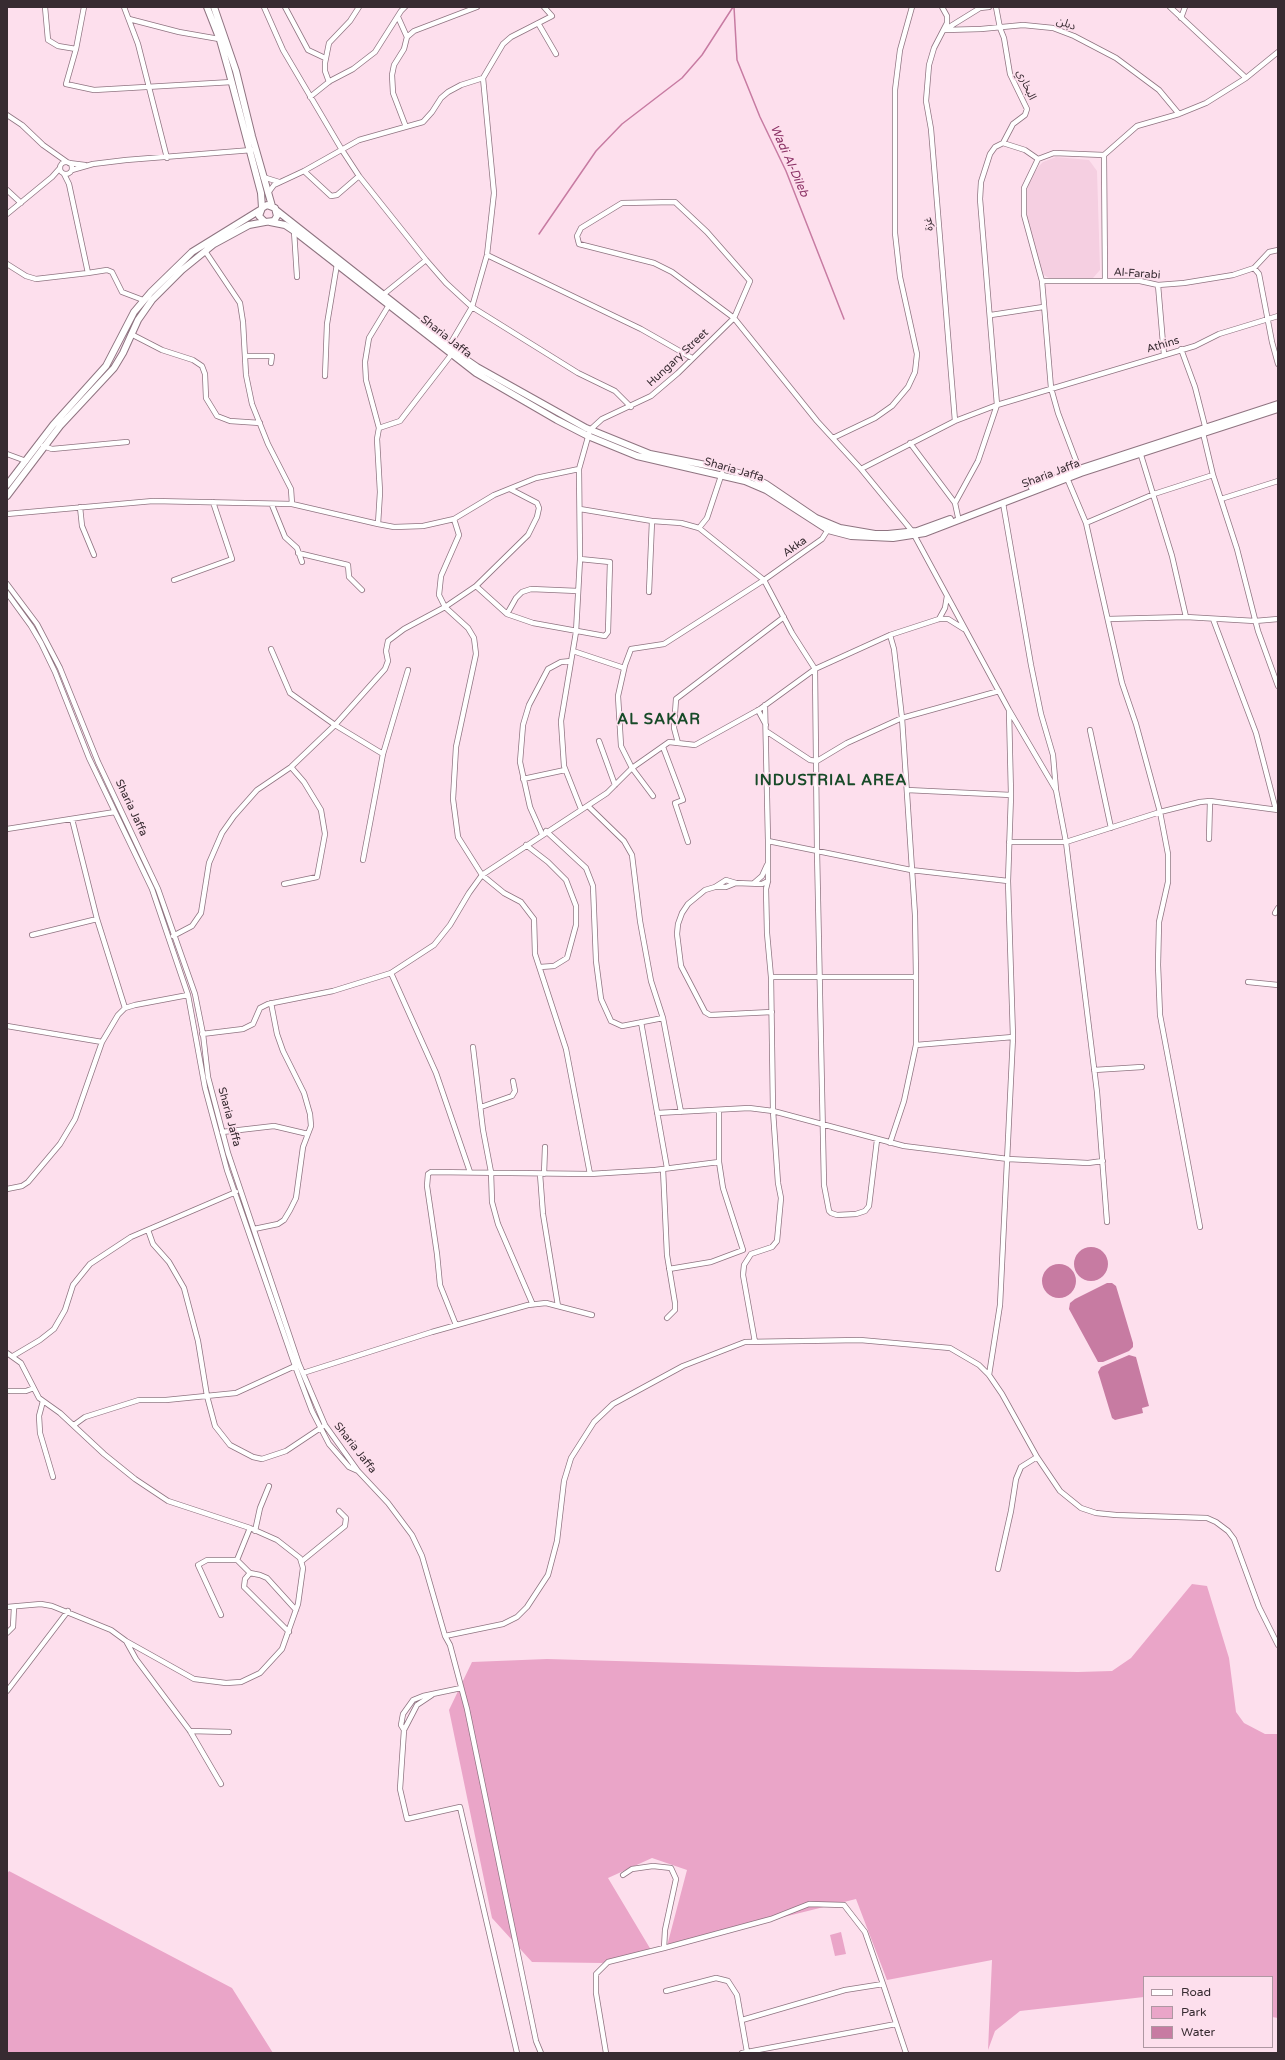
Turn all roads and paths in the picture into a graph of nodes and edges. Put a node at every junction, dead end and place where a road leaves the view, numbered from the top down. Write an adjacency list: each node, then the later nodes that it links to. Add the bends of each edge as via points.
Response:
1 (45, 7): 26 (street, via 48,40 58,46)
2 (84, 7): 26 (street)
3 (124, 7): 20 (street)
4 (207, 7): 25 (main road)
5 (214, 7): 40 (main road, via 236,71)
6 (264, 7): 35 (street, via 283,50)
7 (285, 7): 29 (street, via 308,50)
8 (359, 7): 29 (street, via 350,21 329,43)
9 (406, 7): 18 (street)
10 (477, 7): 24 (street, via 414,31)
11 (544, 7): 21 (street, via 552,16)
12 (912, 7): 107 (street, via 900,50 894,90 894,233 900,277 917,354 915,372 908,387 892,406 875,418)
13 (942, 7): 23 (street, via 947,16)
14 (989, 7): 23 (street, via 980,8)
15 (996, 7): 22 (street)
16 (1170, 7): 19 (street)
17 (1185, 7): 19 (street)
18 (398, 17): 24 (street); 33 (street, via 375,52 353,69)
19 (1181, 18): 31 (street)
20 (129, 19): 25 (street); 34 (street)
21 (538, 23): 28 (street); 30 (street, via 503,44)
22 (1000, 28): 23 (street, دبلن); 36 (street, دبلن, via 1035,24 1074,36 1142,75 1159,90); 39 (street, البخاري, via 1010,74 1027,109 1025,115 1013,124)
23 (945, 30): 101 (street, غزة, via 934,48 929,65 926,101 931,129)
24 (407, 37): 38 (street, via 392,75 393,93)
25 (219, 39): 32 (main road)
26 (76, 49): 34 (street, via 66,84 94,90)
27 (1278, 52): 31 (street)
28 (556, 54)
29 (325, 58): 33 (street, via 325,72)
30 (483, 78): 38 (street, via 448,92 423,122); 67 (street, via 494,193)
31 (1246, 78): 36 (street, via 1206,103)
32 (232, 82): 34 (street); 40 (main road)
33 (329, 82): 35 (street)
34 (149, 86): 44 (street)
35 (310, 97): 41 (street)
36 (1179, 114): 43 (street, via 1137,126)
37 (7, 115): 42 (street)
38 (406, 127): 41 (street, via 358,140)
39 (1003, 143): 45 (street, via 1025,150); 82 (street, via 995,147 990,154 981,182 980,199)
40 (252, 150): 44 (street); 54 (main road); 61 (main road, via 261,193)
41 (342, 150): 50 (street); 52 (street)
42 (54, 154): 46 (street); 48 (street)
43 (1104, 155): 45 (street, via 1054,154); 75 (street)
44 (167, 158): 47 (street)
45 (1038, 158): 74 (street, via 1027,180 1023,199 1026,228)
46 (68, 163): 47 (street); 48 (street); 49 (street)
47 (91, 165): 49 (street)
48 (60, 167): 51 (street); 53 (street)
49 (72, 171): 51 (street); 56 (street)
50 (304, 171): 52 (street, via 331,196 337,195); 55 (street)
51 (63, 174): 53 (street); 56 (street)
52 (359, 176): 68 (street)
53 (52, 177): 59 (street)
54 (263, 177): 55 (street); 58 (main road)
55 (279, 182): 58 (street, via 270,188)
56 (69, 184): 72 (street)
57 (7, 190): 59 (street)
58 (268, 194): 60 (main road)
59 (21, 203): 62 (street)
60 (274, 208): 61 (main road, via 267,205); 63 (main road, via 276,218); 77 (main road, Sharia Jaffa)
61 (261, 209): 63 (main road, via 259,216); 78 (main road, via 192,252)
62 (7, 214)
63 (268, 222): 64 (main road, Sharia Jaffa, via 285,225); 66 (main road, via 249,225)
64 (294, 231): 70 (main road, Sharia Jaffa); 73 (street)
65 (1278, 250): 71 (street, via 1268,252)
66 (205, 251): 86 (main road, via 152,300); 91 (street, via 240,303)
67 (487, 254): 80 (street); 92 (street, via 641,329)
68 (426, 260): 77 (street); 80 (street)
69 (7, 264): 72 (street, via 36,279)
70 (337, 264): 79 (main road, Sharia Jaffa); 95 (street, via 327,324)
71 (1254, 268): 76 (street, Al-Farabi, via 1233,275); 85 (street, via 1258,274)
72 (88, 273): 78 (street, via 108,270 112,272 122,292)
73 (297, 277)
74 (1042, 281): 75 (street, Al-Farabi); 81 (street)
75 (1105, 281): 76 (street, Al-Farabi, via 1140,281)
76 (1158, 285): 90 (street)
77 (384, 294): 87 (main road, Sharia Jaffa)
78 (143, 300): 113 (main road, via 106,366 53,425)
79 (389, 305): 89 (main road, Sharia Jaffa); 104 (street, via 370,338 365,362 366,380)
80 (472, 307): 87 (street); 99 (street, via 578,373 615,392)
81 (1043, 308): 82 (street); 96 (street)
82 (991, 315): 98 (street)
83 (1278, 316): 85 (street, Athins)
84 (734, 318): 84 (street, via 750,281 707,232 675,202 622,203 581,228 576,236 579,244 654,263 672,272); 92 (street, Hungary Street); 107 (street)
85 (1268, 319): 88 (street, Athins); 94 (street)
86 (131, 334): 102 (street, via 202,366 206,398 217,416 230,421); 110 (main road, via 114,368)
87 (449, 346): 105 (main road, Sharia Jaffa, via 477,367)
88 (1181, 349): 90 (street, Athins); 103 (street, via 1195,387)
89 (451, 355): 104 (street, via 400,421); 105 (main road, Sharia Jaffa, via 476,373)
90 (1164, 355): 96 (street, Athins)
91 (244, 356): 93 (street, via 272,356); 102 (street, via 252,404)
92 (692, 358): 99 (street, Hungary Street, via 651,396)
93 (271, 363)
94 (1278, 364)
95 (325, 376)
96 (1051, 388): 98 (street, Athins); 116 (street)
97 (1278, 404): 103 (main road, Sharia Jaffa)
98 (997, 405): 101 (street, Athins); 127 (street, via 978,461)
99 (631, 407): 105 (street, Hungary Street, via 602,419)
100 (1278, 409): 106 (main road, Sharia Jaffa)
101 (955, 421): 109 (street, Athins)
102 (260, 423): 129 (street, via 291,489)
103 (1205, 426): 106 (street); 116 (main road, Sharia Jaffa)
104 (379, 428): 138 (street)
105 (589, 433): 114 (street); 117 (main road, Sharia Jaffa, via 658,462)
106 (1203, 433): 111 (main road, Sharia Jaffa); 118 (street)
107 (833, 438): 115 (street)
108 (127, 442): 110 (street, via 52,449)
109 (910, 443): 115 (street, Athins); 127 (street)
110 (43, 446): 124 (main road)
111 (1140, 452): 116 (main road, Sharia Jaffa); 123 (street)
112 (7, 454): 113 (street)
113 (26, 461): 121 (main road)
114 (579, 469): 122 (street, via 536,478); 132 (street)
115 (861, 469): 141 (street)
116 (1080, 471): 119 (main road, Sharia Jaffa); 134 (main road, Sharia Jaffa)
117 (723, 472): 139 (main road, Sharia Jaffa, via 766,490); 140 (street, via 707,518)
118 (1214, 475): 123 (street); 125 (street)
119 (1067, 478): 128 (main road, Sharia Jaffa); 137 (street)
120 (1278, 481): 125 (street)
121 (7, 486)
122 (510, 489): 135 (street, via 494,495); 149 (street, via 537,503 537,517 528,535)
123 (1154, 494): 137 (street); 158 (street)
124 (7, 496)
125 (1221, 499): 163 (street)
126 (213, 502): 130 (street); 131 (street, via 153,501); 146 (street, via 232,559)
127 (955, 503): 134 (street)
128 (1003, 503): 141 (main road, Sharia Jaffa); 194 (street, via 1031,666 1053,756)
129 (292, 504): 130 (street); 138 (street)
130 (272, 505): 142 (street, via 285,537 297,548)
131 (80, 507): 133 (street); 143 (street, via 82,526)
132 (580, 509): 136 (street); 144 (street)
133 (7, 514)
134 (958, 517): 141 (main road, Sharia Jaffa)
135 (454, 519): 138 (street, via 423,526 394,527); 155 (street, via 459,535 440,584 439,595)
136 (652, 521): 140 (street, via 681,523); 152 (street)
137 (1086, 523): 160 (street)
138 (378, 524)
139 (830, 527): 141 (main road, Sharia Jaffa, via 869,538); 147 (street, Akka, via 822,539)
140 (699, 528): 147 (street)
141 (913, 534): 154 (street)
142 (298, 553): 145 (street); 150 (street, via 348,565 349,578)
143 (94, 555)
144 (580, 559): 151 (street); 165 (street, via 610,562 608,632 603,636)
145 (302, 562)
146 (174, 580)
147 (764, 580): 157 (street); 170 (street, Akka, via 664,644 631,649)
148 (7, 584): 231 (street, Sharia Jaffa, via 37,624 60,668 98,762 158,888)
149 (476, 586): 155 (street); 156 (street)
150 (362, 590)
151 (578, 591): 156 (street, via 531,589 519,595); 165 (street)
152 (649, 592)
153 (7, 593): 201 (street, via 41,643)
154 (947, 596): 159 (street, via 945,608); 164 (street)
155 (445, 607): 179 (street, via 404,629 388,641 388,660 385,669); 217 (street, via 468,628 476,644 476,654 457,736 453,799 458,836)
156 (507, 614): 165 (street, via 532,623)
157 (784, 617): 171 (street); 184 (street, via 676,699 674,728)
158 (1186, 617): 160 (street); 161 (street)
159 (939, 619): 164 (street, via 948,619); 166 (street)
160 (1108, 619): 202 (street, via 1122,683)
161 (1214, 619): 163 (street); 200 (street, via 1256,733)
162 (1278, 619): 163 (street)
163 (1255, 621): 173 (street)
164 (966, 631): 174 (street)
165 (576, 632): 168 (street)
166 (890, 635): 171 (street); 178 (street)
167 (271, 649): 179 (street, via 290,693)
168 (573, 651): 169 (street); 170 (street)
169 (571, 661): 190 (street, via 561,720); 191 (street, via 561,662 548,669 529,705 520,742)
170 (624, 668): 189 (street, via 618,696 621,746)
171 (815, 669): 175 (street); 187 (street)
172 (408, 670): 186 (street)
173 (1278, 686)
174 (999, 691): 177 (street); 178 (street)
175 (765, 705): 176 (street); 180 (street)
176 (758, 710): 180 (street); 184 (street, via 695,744)
177 (1009, 710): 194 (street); 195 (street)
178 (902, 718): 187 (street, via 847,743); 193 (street)
179 (335, 725): 186 (street); 188 (street)
180 (766, 725): 182 (street)
181 (1090, 730): 204 (street)
182 (766, 731): 187 (street, via 810,760); 208 (street)
183 (598, 740): 192 (street)
184 (678, 743): 185 (street, via 669,742)
185 (663, 746): 189 (street); 209 (street, via 684,800 675,803)
186 (383, 754): 214 (street)
187 (816, 761): 213 (street)
188 (291, 767): 223 (street, via 317,804 325,834 317,876); 231 (street, via 258,790 226,827 209,863 200,913 192,926)
189 (632, 768): 192 (street); 196 (street)
190 (565, 770): 191 (street); 199 (street)
191 (523, 778): 206 (street, via 530,807)
192 (615, 784): 198 (street)
193 (907, 790): 195 (street); 216 (street)
194 (1056, 790): 211 (street)
195 (1011, 795): 210 (street)
196 (653, 796)
197 (1210, 801): 200 (street); 202 (street); 207 (street)
198 (588, 806): 199 (street); 244 (street, via 624,841 632,855 651,981)
199 (581, 809): 206 (street)
200 (1277, 810)
201 (115, 812): 203 (street); 232 (street, via 152,889)
202 (1160, 812): 204 (street); 279 (street, via 1168,854 1168,882 1160,922 1160,1014)
203 (72, 819): 205 (street); 229 (street)
204 (1111, 828): 211 (street)
205 (7, 829)
206 (544, 833): 212 (street); 245 (street, via 586,868 593,886 596,961 601,999 611,1021 622,1026)
207 (1209, 839)
208 (768, 841): 213 (street); 215 (street)
209 (688, 842)
210 (1009, 842): 211 (street); 220 (street)
211 (1066, 842): 254 (street)
212 (526, 845): 217 (street); 233 (street, via 563,876 576,906 576,925 567,958 554,966)
213 (816, 851): 216 (street); 236 (street)
214 (362, 860)
215 (767, 864): 218 (street); 219 (street)
216 (911, 870): 220 (street); 237 (street)
217 (482, 875): 233 (street, via 504,893 521,902 532,914 535,954); 234 (street, via 434,945)
218 (760, 879): 222 (street); 224 (street)
219 (768, 881): 224 (street); 226 (street)
220 (1008, 881): 249 (street)
221 (736, 883): 222 (street); 225 (street, via 726,887); 225 (street, via 729,879)
222 (754, 883): 224 (street); 226 (street)
223 (284, 884)
224 (762, 884): 226 (street)
225 (715, 887): 243 (street, via 698,895 688,904 680,919 677,934 681,966 705,1012 710,1015)
226 (766, 889): 235 (street)
227 (1278, 908): 228 (street)
228 (1275, 913)
229 (96, 919): 230 (street); 242 (street)
230 (32, 935)
231 (176, 935): 232 (street); 248 (street, Sharia Jaffa, via 195,994)
232 (169, 937): 240 (street)
233 (540, 967): 274 (street, via 566,1049)
234 (391, 973): 241 (street, via 333,991); 271 (street, via 436,1073)
235 (771, 977): 236 (street); 243 (street)
236 (819, 977): 237 (street); 261 (street)
237 (916, 977): 251 (street)
238 (1248, 982): 239 (street)
239 (1278, 985)
240 (188, 994): 242 (street); 247 (street)
241 (271, 1003): 248 (street, via 260,1008 249,1027); 263 (street, via 277,1034 304,1093 310,1114 311,1126)
242 (125, 1008): 250 (street, via 113,1021)
243 (772, 1012): 258 (street)
244 (663, 1018): 245 (street); 259 (street)
245 (641, 1022): 260 (street)
246 (7, 1028): 250 (street)
247 (197, 1034): 248 (street); 277 (street, via 209,1107)
248 (204, 1034): 262 (street, Sharia Jaffa, via 208,1077)
249 (1013, 1037): 251 (street); 267 (street)
250 (102, 1042): 275 (street, via 82,1103 60,1144 28,1182)
251 (916, 1044): 265 (street, via 904,1101)
252 (474, 1047): 256 (street)
253 (1142, 1067): 254 (street)
254 (1094, 1070): 268 (street)
255 (513, 1081): 256 (street, via 515,1091 512,1096)
256 (481, 1107): 272 (street)
257 (720, 1110): 258 (street, via 749,1108); 259 (street); 269 (street)
258 (773, 1111): 261 (street); 288 (street, via 781,1198 777,1241 772,1247 751,1254 744,1265 743,1275)
259 (681, 1112): 260 (street)
260 (657, 1113): 270 (street)
261 (824, 1125): 264 (street); 264 (street, via 824,1185 829,1211 837,1215 856,1214 865,1211 869,1206)
262 (222, 1132): 263 (street, via 274,1126); 276 (street, Sharia Jaffa)
263 (308, 1134): 280 (street, via 303,1147 296,1198 284,1220)
264 (878, 1140): 265 (street)
265 (890, 1143): 267 (street)
266 (545, 1147): 273 (street)
267 (1008, 1159): 268 (street, via 1088,1163); 293 (street, via 1000,1305)
268 (1103, 1161): 278 (street)
269 (719, 1162): 270 (street); 282 (street, via 723,1188 743,1250 711,1262)
270 (665, 1168): 274 (street); 282 (street, via 665,1222)
271 (470, 1172): 272 (street); 287 (street, via 431,1172 426,1177 440,1285)
272 (491, 1172): 273 (street); 283 (street, via 492,1202 498,1224)
273 (542, 1174): 274 (street); 284 (street, via 543,1214)
274 (590, 1174)
275 (7, 1189)
276 (240, 1190): 277 (street); 280 (street, Sharia Jaffa)
277 (234, 1192): 281 (street); 291 (street)
278 (1107, 1222)
279 (1200, 1227)
280 (254, 1229): 292 (street, Sharia Jaffa)
281 (148, 1230): 290 (street, via 131,1237 90,1264 73,1284 65,1310 54,1329); 296 (street, via 153,1244 169,1262 184,1288 198,1341)
282 (669, 1269): 286 (street, via 675,1310)
283 (533, 1304): 284 (street, via 546,1303); 287 (street)
284 (558, 1306): 285 (street)
285 (592, 1315)
286 (667, 1318)
287 (456, 1325): 292 (street)
288 (755, 1342): 293 (street, via 860,1340 943,1347 958,1351); 319 (street, via 733,1345 683,1366 613,1404 594,1422 570,1458 564,1481 557,1541 548,1575 527,1607 517,1617 503,1624)
289 (7, 1353): 290 (street)
290 (13, 1356): 294 (street, via 21,1363)
291 (295, 1366): 296 (street, via 245,1390 221,1396); 300 (street)
292 (303, 1373): 299 (street, Sharia Jaffa)
293 (989, 1375): 301 (street)
294 (34, 1388): 295 (street, via 26,1391); 297 (street)
295 (7, 1391)
296 (207, 1396): 298 (street, via 139,1400 85,1417); 300 (street, via 215,1426 230,1445 253,1457 262,1459 281,1453)
297 (43, 1401): 298 (street); 303 (street, via 39,1416 40,1433)
298 (74, 1425): 306 (street, via 104,1454 168,1501)
299 (325, 1425): 300 (street); 302 (street, Sharia Jaffa)
300 (320, 1428): 302 (street, via 336,1454 348,1467)
301 (1037, 1457): 310 (street, via 1021,1467 1016,1479); 321 (street, via 1060,1491 1081,1508 1116,1516 1207,1518 1228,1531 1234,1539 1259,1607)
302 (358, 1471): 319 (street, Sharia Jaffa, via 388,1503 412,1535 430,1578)
303 (53, 1477)
304 (269, 1486): 307 (street)
305 (339, 1511): 309 (street, via 346,1518 345,1526)
306 (250, 1528): 307 (street); 308 (street)
307 (255, 1530): 309 (street, via 277,1540)
308 (237, 1560): 311 (street); 316 (street, via 207,1560 198,1565)
309 (302, 1561): 314 (street)
310 (998, 1569)
311 (250, 1573): 314 (street, via 267,1578); 317 (street, via 244,1587)
312 (7, 1607): 313 (street)
313 (14, 1607): 315 (street, via 41,1604); 318 (street, via 13,1627)
314 (296, 1610): 317 (street)
315 (68, 1611): 320 (street, via 110,1630); 323 (street)
316 (221, 1615)
317 (289, 1632): 320 (street, via 282,1649 260,1673 241,1682 226,1683 194,1679)
318 (7, 1633)
319 (445, 1636): 322 (street, Sharia Jaffa, via 450,1645)
320 (126, 1641): 325 (street, via 136,1659)
321 (1278, 1645)
322 (461, 1688): 324 (street); 337 (street, Sharia Jaffa, via 536,2041)
323 (7, 1691)
324 (432, 1694): 326 (street, via 417,1705); 326 (street, via 413,1700 407,1706 401,1720)
325 (190, 1730): 327 (street); 328 (street)
326 (404, 1730): 336 (street, via 400,1789 407,1819 460,1807)
327 (229, 1732)
328 (221, 1784)
329 (623, 1875): 330 (street, via 632,1869 653,1866 671,1868 676,1879 665,1930)
330 (664, 1948): 331 (street, via 771,1919 808,1904 844,1905 865,1932); 338 (street, via 608,1962 596,1974 596,1993)
331 (883, 1984): 333 (street, via 845,1990); 334 (street)
332 (666, 1991): 333 (street, via 716,1978 728,1981 737,1995)
333 (742, 2020): 335 (street)
334 (896, 2024): 335 (street); 340 (street)
335 (747, 2052): 339 (street)
336 (517, 2053)
337 (541, 2053)
338 (606, 2053)
339 (742, 2053)
340 (906, 2053)

